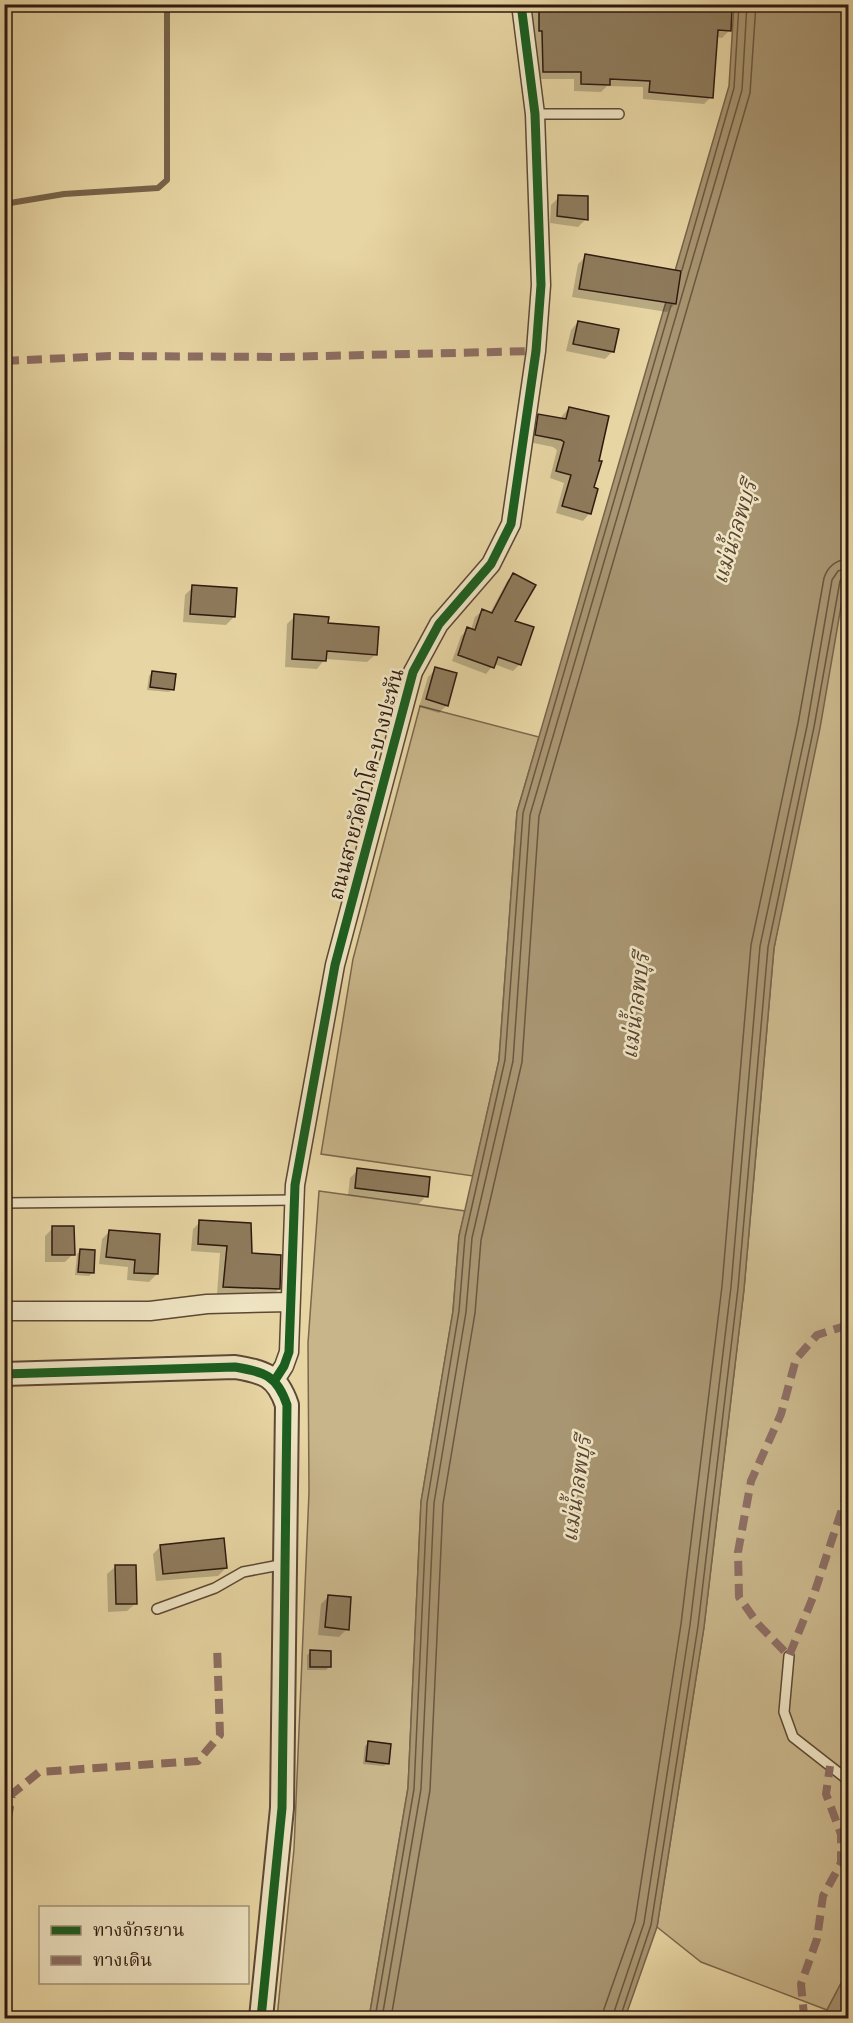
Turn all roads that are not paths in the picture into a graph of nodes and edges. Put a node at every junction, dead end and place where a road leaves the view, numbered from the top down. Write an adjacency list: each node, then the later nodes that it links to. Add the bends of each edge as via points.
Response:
1 (520, 4): 2 (street, ถนนสายวัดป่าโค-บางปะหัน)
2 (535, 114): 3 (lane); 4 (street, ถนนสายวัดป่าโค-บางปะหัน, via 542,285 511,524 491,564 439,624 413,672 335,965)
3 (619, 114)
4 (294, 1200): 5 (lane); 6 (street, ถนนสายวัดป่าโค-บางปะหัน)
5 (4, 1203)
6 (291, 1302): 7 (street, via 207,1304 150,1311); 9 (street, ถนนสายวัดป่าโค-บางปะหัน, via 289,1352)
7 (4, 1311)
8 (4, 1374): 9 (street, via 234,1367)
9 (275, 1380): 10 (street, via 287,1405)
10 (285, 1564): 11 (lane, via 243,1572 215,1588); 14 (street, via 282,1808)
11 (157, 1609)
12 (789, 1656): 13 (lane, via 784,1712 793,1737)
13 (849, 1780)
14 (261, 2019)

